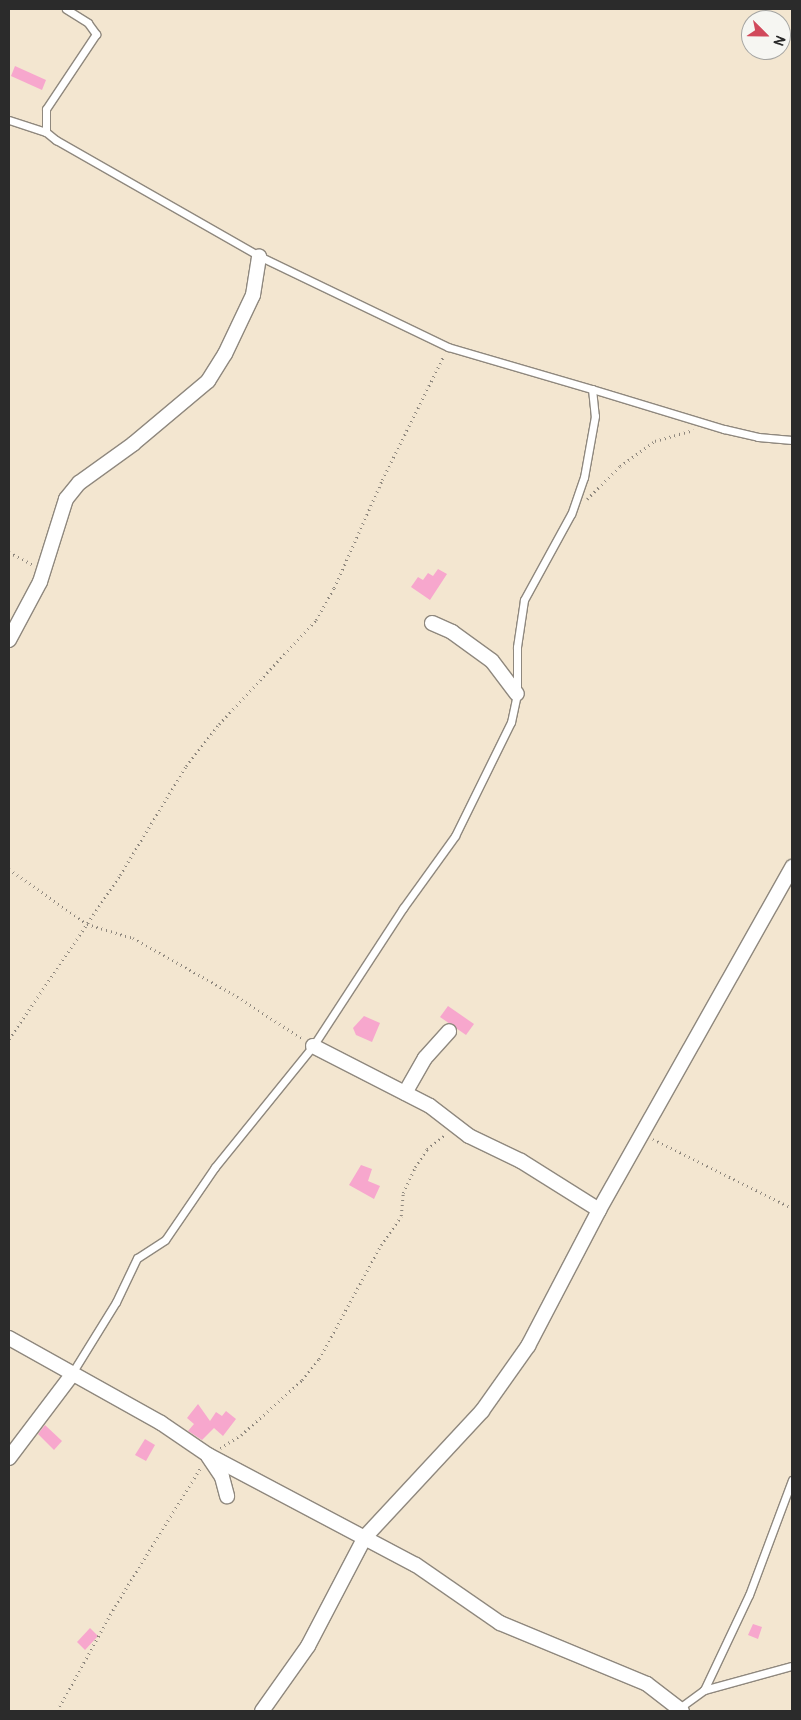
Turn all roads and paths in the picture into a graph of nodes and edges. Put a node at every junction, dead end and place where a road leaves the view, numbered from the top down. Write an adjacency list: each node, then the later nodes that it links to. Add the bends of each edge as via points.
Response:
1 (66, 9): 3 (lane, via 88,23 96,34 46,109)
2 (9, 120): 3 (lane)
3 (46, 132): 4 (lane, via 96,165)
4 (259, 256): 5 (lane); 11 (street, via 253,295 208,382 133,444 79,483 66,499 40,582)
5 (448, 347): 6 (lane); 15 (path, via 316,620 218,724 186,766)
6 (592, 389): 7 (lane); 9 (lane, via 594,425 584,478)
7 (714, 426): 8 (lane, via 758,437); 9 (path, via 654,441 620,466)
8 (792, 440)
9 (571, 514): 12 (lane, via 524,600 516,647)
10 (432, 623): 12 (street, via 452,632 492,661)
11 (9, 640)
12 (517, 694): 18 (lane, via 511,722 454,836)
13 (792, 867): 21 (street)
14 (9, 869): 15 (path)
15 (87, 924): 17 (path); 18 (path, via 117,930 140,942 233,994)
16 (448, 1031): 19 (street, via 425,1058)
17 (9, 1039)
18 (313, 1046): 19 (street); 25 (lane, via 215,1167 165,1240 137,1258 116,1302)
19 (405, 1093): 20 (street, via 430,1106)
20 (457, 1128): 23 (street, via 521,1161); 26 (path, via 433,1144 415,1167 403,1193 401,1216 380,1245 319,1358 302,1380 240,1435)
21 (643, 1133): 22 (path); 23 (street)
22 (792, 1208)
23 (599, 1210): 30 (street, via 528,1346 502,1385)
24 (9, 1338): 25 (street)
25 (71, 1376): 26 (street, via 161,1423); 27 (street)
26 (208, 1455): 29 (street, via 222,1477); 30 (street); 33 (path, via 115,1606)
27 (9, 1458)
28 (792, 1480): 32 (lane, via 749,1595)
29 (228, 1496)
30 (365, 1537): 34 (street, via 308,1646); 35 (street, via 416,1566 500,1623 624,1673 646,1684)
31 (792, 1666): 32 (lane)
32 (704, 1690): 35 (lane)
33 (57, 1711)
34 (262, 1711)
35 (678, 1711)

